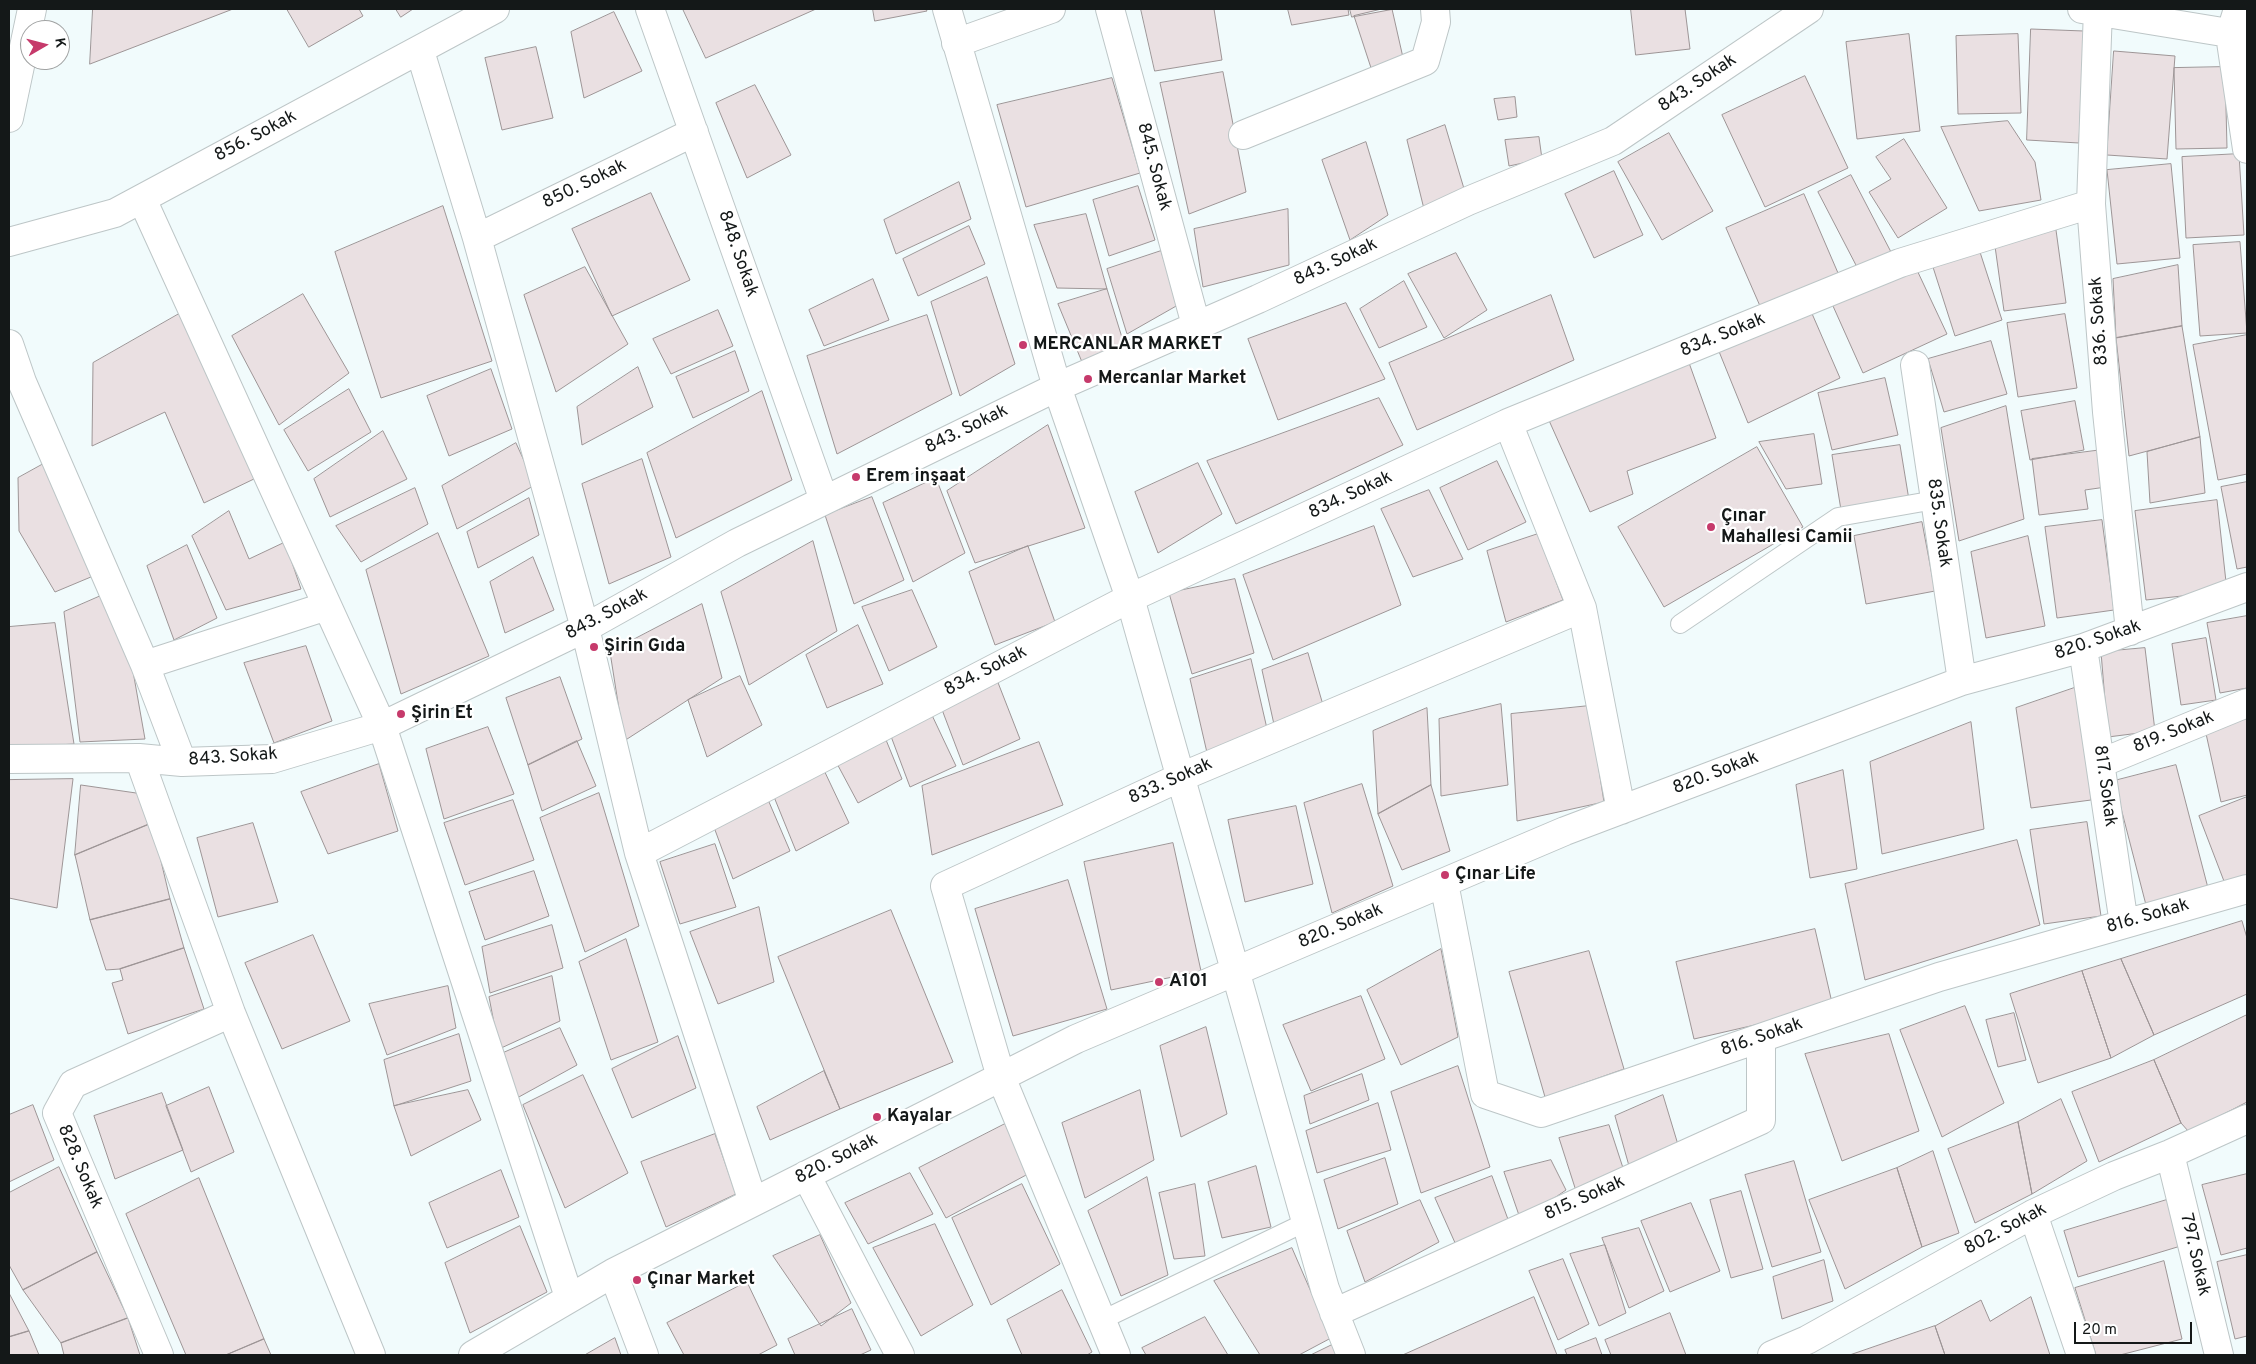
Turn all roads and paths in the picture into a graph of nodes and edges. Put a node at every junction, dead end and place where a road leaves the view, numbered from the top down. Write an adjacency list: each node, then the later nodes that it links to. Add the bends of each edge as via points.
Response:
1 (32, 9): 14 (street)
2 (495, 9): 13 (street, 856. Sokak)
3 (650, 9): 15 (street, 848. Sokak)
4 (947, 9): 12 (street)
5 (1051, 9): 12 (street)
6 (1110, 9): 22 (street, 845. Sokak)
7 (1435, 9): 16 (street, via 1436,22 1425,61)
8 (1809, 9): 22 (street, 843. Sokak, via 1613,142 1468,201)
9 (2093, 9): 11 (street); 19 (street, 836. Sokak)
10 (2238, 9): 11 (street)
11 (2239, 35): 17 (street)
12 (956, 43): 25 (street)
13 (420, 50): 18 (street, 856. Sokak); 20 (street)
14 (9, 118)
15 (694, 132): 20 (street, 850. Sokak); 27 (street, 848. Sokak)
16 (1243, 136)
17 (2247, 149)
18 (142, 199): 21 (street, 856. Sokak, via 116,213); 31 (street)
19 (2091, 204): 26 (street, 834. Sokak, via 1900,263); 35 (street, 836. Sokak, via 2107,412)
20 (477, 238): 34 (street)
21 (9, 242)
22 (1196, 325): 25 (street, 843. Sokak)
23 (9, 344): 37 (street, via 22,382)
24 (1916, 365): 28 (street, 835. Sokak)
25 (1057, 387): 27 (street, 843. Sokak); 30 (street)
26 (1508, 423): 30 (street, 834. Sokak); 32 (street)
27 (824, 500): 34 (street, 843. Sokak, via 737,543)
28 (1935, 500): 33 (lane, via 1838,516); 38 (street, 835. Sokak)
29 (2247, 587): 35 (street, 820. Sokak)
30 (1130, 598): 45 (street); 47 (street, 834. Sokak)
31 (327, 606): 37 (street); 40 (street)
32 (1582, 608): 45 (street, 833. Sokak); 46 (street)
33 (1680, 624)
34 (585, 628): 40 (street, 843. Sokak); 47 (street)
35 (2130, 631): 36 (street, 820. Sokak)
36 (2083, 648): 38 (street, 820. Sokak); 44 (street, 817. Sokak)
37 (145, 665): 43 (street)
38 (1962, 681): 46 (street, 820. Sokak)
39 (2247, 703): 44 (street, 819. Sokak)
40 (382, 726): 43 (street, 843. Sokak, via 272,759); 62 (street)
41 (138, 758): 42 (street, 843. Sokak); 43 (street, 843. Sokak); 52 (street)
42 (9, 759)
43 (182, 762)
44 (2101, 763): 50 (street, 817. Sokak)
45 (1181, 776): 51 (street); 54 (street, 833. Sokak, via 945,886)
46 (1621, 810): 48 (street, 820. Sokak)
47 (639, 853): 58 (street)
48 (1444, 883): 51 (street, 820. Sokak); 53 (street, 816. Sokak, via 1485,1094 1541,1113)
49 (2247, 889): 50 (street, 816. Sokak)
50 (2124, 924): 53 (street, 816. Sokak, via 1939,977)
51 (1235, 972): 54 (street, 820. Sokak, via 1076,1039); 60 (street)
52 (231, 1013): 66 (street, 828. Sokak, via 73,1084 57,1113); 67 (street)
53 (1761, 1038): 63 (street, 815. Sokak, via 1761,1120)
54 (1001, 1077): 57 (street, 820. Sokak); 64 (street)
55 (2247, 1119): 56 (street, 802. Sokak)
56 (2170, 1154): 59 (street, 802. Sokak); 75 (street, 797. Sokak)
57 (806, 1176): 58 (street, 820. Sokak); 70 (street)
58 (753, 1202): 61 (street, 820. Sokak)
59 (2033, 1214): 65 (street, 802. Sokak); 74 (street)
60 (1306, 1222): 63 (street); 64 (lane)
61 (613, 1273): 62 (street, 820. Sokak); 69 (street)
62 (569, 1297): 68 (street, 820. Sokak)
63 (1334, 1313): 72 (street)
64 (1102, 1320): 71 (street)
65 (1810, 1348): 73 (street, 802. Sokak)
66 (159, 1355)
67 (371, 1355)
68 (473, 1355)
69 (644, 1355)
70 (900, 1355)
71 (1116, 1355)
72 (1351, 1355)
73 (1772, 1355)
74 (2082, 1355)
75 (2218, 1355)

